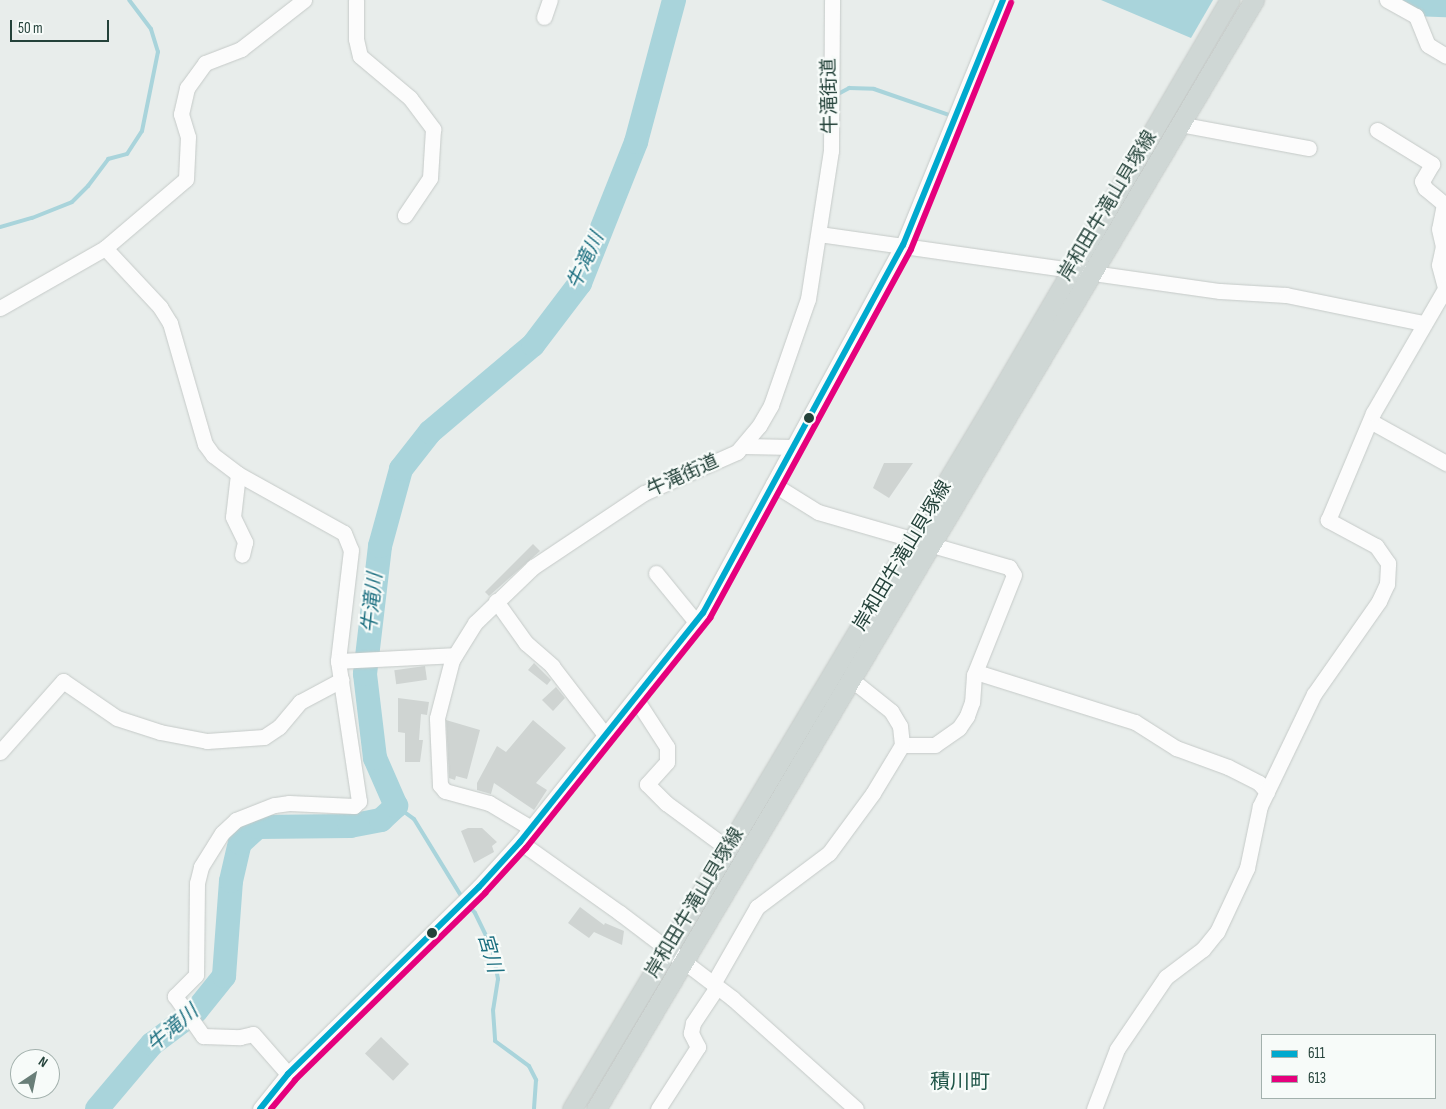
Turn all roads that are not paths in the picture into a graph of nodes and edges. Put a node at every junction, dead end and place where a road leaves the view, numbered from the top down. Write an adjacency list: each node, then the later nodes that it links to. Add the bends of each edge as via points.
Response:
1 (304, 0): 17 (street, via 241,49 205,63 187,88 181,114 188,137 186,179)
2 (356, 0): 14 (street, via 356,39 360,56 410,98 433,129 430,178)
3 (550, 0): 9 (street)
4 (832, 0): 15 (street, 牛滝街道, via 831,151)
5 (1003, 0): 16 (street)
6 (1230, 0): 18 (main road, 岸和田牛滝山貝塚線)
7 (1254, 0): 11 (main road, 岸和田牛滝山貝塚線)
8 (1394, 2): 10 (street, via 1416,16 1428,45)
9 (544, 17)
10 (1446, 56)
11 (1179, 124): 13 (street); 19 (main road, 岸和田牛滝山貝塚線)
12 (1376, 130): 20 (street, via 1432,164 1422,181 1425,188 1444,204 1439,229 1443,246 1439,265)
13 (1309, 148)
14 (405, 215)
15 (819, 234): 16 (street); 24 (street, 牛滝街道, via 802,324 771,405)
16 (903, 245): 18 (street); 25 (street)
17 (105, 248): 21 (street); 27 (street, via 160,307 180,350 205,444 213,455)
18 (1070, 270): 19 (street); 29 (main road, 岸和田牛滝山貝塚線)
19 (1091, 273): 22 (street, via 1220,291 1286,295); 30 (main road, 岸和田牛滝山貝塚線)
20 (1446, 287): 22 (street)
21 (0, 308)
22 (1422, 324): 23 (street, via 1373,413)
23 (1372, 422): 26 (street); 44 (street, via 1328,520 1376,546 1388,563 1387,584 1314,694)
24 (744, 446): 25 (street); 33 (street, 牛滝街道, via 644,494 533,567)
25 (794, 447): 28 (street)
26 (1446, 463)
27 (238, 474): 31 (street, via 232,517 244,542); 36 (street, via 344,533 348,539 352,550)
28 (773, 484): 29 (street, via 818,512); 34 (street)
29 (913, 539): 30 (street); 47 (main road, 岸和田牛滝山貝塚線)
30 (933, 545): 37 (street, via 1009,567 1014,576); 39 (main road, 岸和田牛滝山貝塚線)
31 (242, 556)
32 (656, 573): 34 (street)
33 (496, 601): 35 (street, 牛滝街道, via 475,623); 41 (street, via 526,643 552,666)
34 (696, 622): 40 (street)
35 (455, 655): 36 (street); 45 (street, 牛滝街道, via 437,718 440,786 450,793 489,803)
36 (338, 661): 38 (street)
37 (976, 672): 42 (street, via 972,702 959,728 935,745); 44 (street, via 1135,722 1176,748 1228,767 1259,783)
38 (341, 680): 43 (street, via 300,702 279,727 264,737 207,741 160,732 117,718 63,681); 51 (street, via 359,801 354,806 274,805 236,820 222,833 201,867 198,883 196,975 175,996 203,1036 253,1034)
39 (852, 680): 42 (street, via 891,711 900,726); 49 (main road, 岸和田牛滝山貝塚線)
40 (636, 698): 41 (street); 47 (street, via 667,747 667,762 647,784)
41 (606, 736): 45 (street)
42 (902, 745): 50 (street, via 829,853 757,907)
43 (0, 752)
44 (1267, 792): 57 (street, via 1247,868 1217,932 1204,949 1166,977 1117,1049)
45 (531, 828): 46 (street)
46 (520, 842): 48 (street, via 620,913); 51 (street, via 479,887)
47 (727, 848): 48 (main road, 岸和田牛滝山貝塚線)
48 (667, 951): 49 (street); 53 (main road, 岸和田牛滝山貝塚線)
49 (683, 962): 50 (street); 54 (main road, 岸和田牛滝山貝塚線)
50 (715, 986): 55 (street, via 693,1023 691,1033 698,1048); 56 (street)
51 (288, 1074): 52 (street)
52 (260, 1109)
53 (572, 1109)
54 (596, 1109)
55 (658, 1109)
56 (856, 1109)
57 (1094, 1109)

